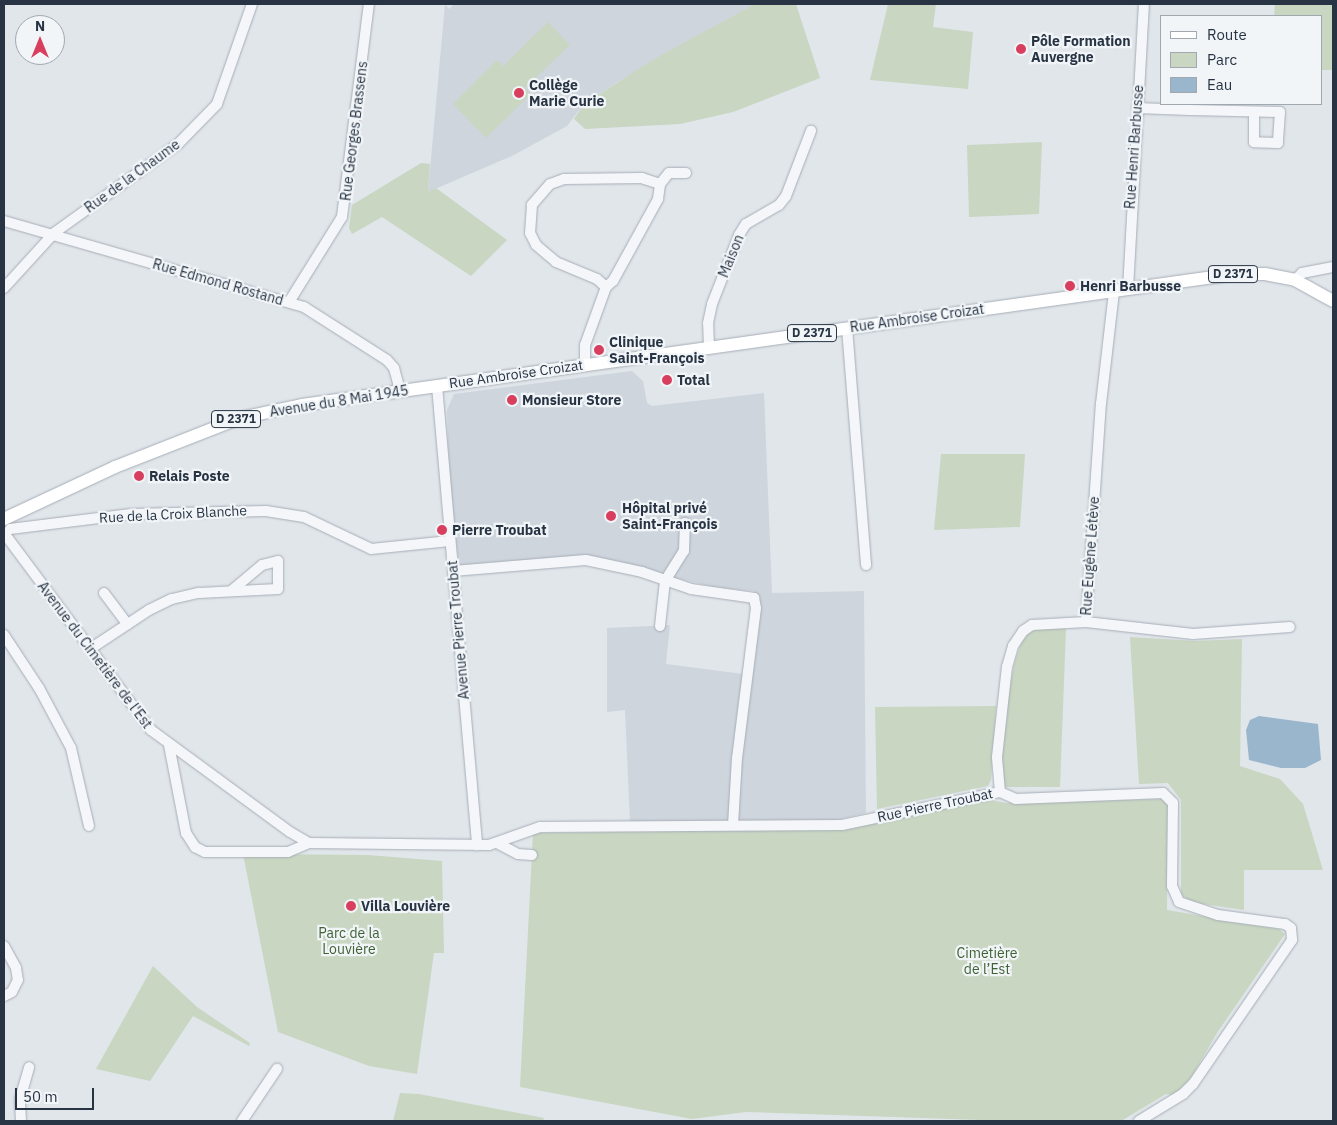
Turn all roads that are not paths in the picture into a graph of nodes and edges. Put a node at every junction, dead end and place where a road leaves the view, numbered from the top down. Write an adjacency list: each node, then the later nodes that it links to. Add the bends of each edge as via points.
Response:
1 (252, 4): 10 (street, Rue de la Chaume, via 217,104 178,144)
2 (369, 4): 18 (street, Rue Georges Brassens, via 342,217)
3 (1144, 4): 4 (street, Rue Henri Barbusse)
4 (1137, 108): 5 (street); 15 (street, Rue Henri Barbusse)
5 (1254, 112)
6 (811, 131): 20 (street, Maison, via 786,196 779,206 746,224 739,235 712,304 708,323)
7 (686, 173): 8 (street, via 669,173)
8 (660, 184): 13 (street, via 658,199 613,281); 13 (street, via 642,178 564,179 550,184 532,206 530,233 536,245 556,262 597,279)
9 (4, 221): 10 (street, Rue Edmond Rostand)
10 (54, 233): 14 (street, Rue de la Chaume); 18 (street, Rue Edmond Rostand)
11 (1333, 266): 12 (street, via 1302,273)
12 (1295, 280): 15 (main road, Rue Ambroise Croizat / D 2371, via 1265,274 1235,274); 17 (main road, Rue Ambroise Croizat / D 2371)
13 (606, 287): 21 (street, via 585,345)
14 (4, 288)
15 (1128, 290): 16 (main road, Rue Ambroise Croizat / D 2371)
16 (1114, 291): 19 (main road, Rue Ambroise Croizat / D 2371); 32 (street, Rue Eugène Létève, via 1101,404)
17 (1333, 301)
18 (289, 302): 23 (street, Rue Edmond Rostand, via 304,307 387,360 394,368)
19 (847, 328): 20 (main road, Rue Ambroise Croizat / D 2371); 27 (street)
20 (709, 348): 21 (main road, Rue Ambroise Croizat / D 2371)
21 (585, 365): 22 (main road, Rue Ambroise Croizat / D 2371)
22 (437, 386): 23 (main road, Avenue du 8 Mai 1945 / D 2371); 26 (street, Avenue Pierre Troubat)
23 (400, 391): 24 (main road, Avenue du 8 Mai 1945 / D 2371, via 240,418 48,496)
24 (5, 521): 26 (street, Rue de la Croix Blanche, via 257,510 304,517 371,549); 37 (street, Avenue du Cimetière de l'Est, via 19,555)
25 (685, 523): 29 (street, via 684,551)
26 (450, 541): 28 (street, Avenue Pierre Troubat)
27 (866, 564)
28 (453, 571): 29 (street, via 586,560 642,572); 44 (street, Avenue Pierre Troubat)
29 (664, 581): 34 (street); 40 (street, via 691,589 751,596 756,603)
30 (231, 590): 30 (street, via 278,589 278,561 262,565); 33 (street, via 172,599)
31 (104, 593): 33 (street)
32 (1086, 622): 35 (street, via 1192,634); 39 (street, Rue Eugène Létève, via 1032,625 1022,632 1013,646 1007,667 997,757)
33 (127, 624): 37 (street)
34 (660, 626)
35 (1290, 627)
36 (4, 634): 41 (street, via 39,688 71,748)
37 (90, 649): 38 (street, Avenue du Cimetière de l'Est, via 151,730)
38 (170, 745): 42 (street, Avenue du Cimetière de l'Est); 42 (street, via 186,833 195,847 205,852 288,852)
39 (1000, 792): 40 (street, Rue Pierre Troubat, via 842,824); 52 (street, Rue Pierre Troubat, via 1016,799 1163,793 1173,804 1172,886 1179,902 1211,913 1285,924 1291,928 1292,940 1193,1084)
40 (733, 825): 43 (street, Rue Pierre Troubat, via 540,827)
41 (89, 826)
42 (309, 843): 44 (street)
43 (498, 844): 44 (street, Rue Pierre Troubat); 45 (street, via 518,854)
44 (477, 845)
45 (532, 855)
46 (4, 946): 47 (street, via 16,968 18,980 12,992)
47 (4, 996)
48 (29, 1067): 50 (street, via 20,1099)
49 (277, 1069): 51 (street)
50 (21, 1121)
51 (242, 1121)
52 (1140, 1121)

